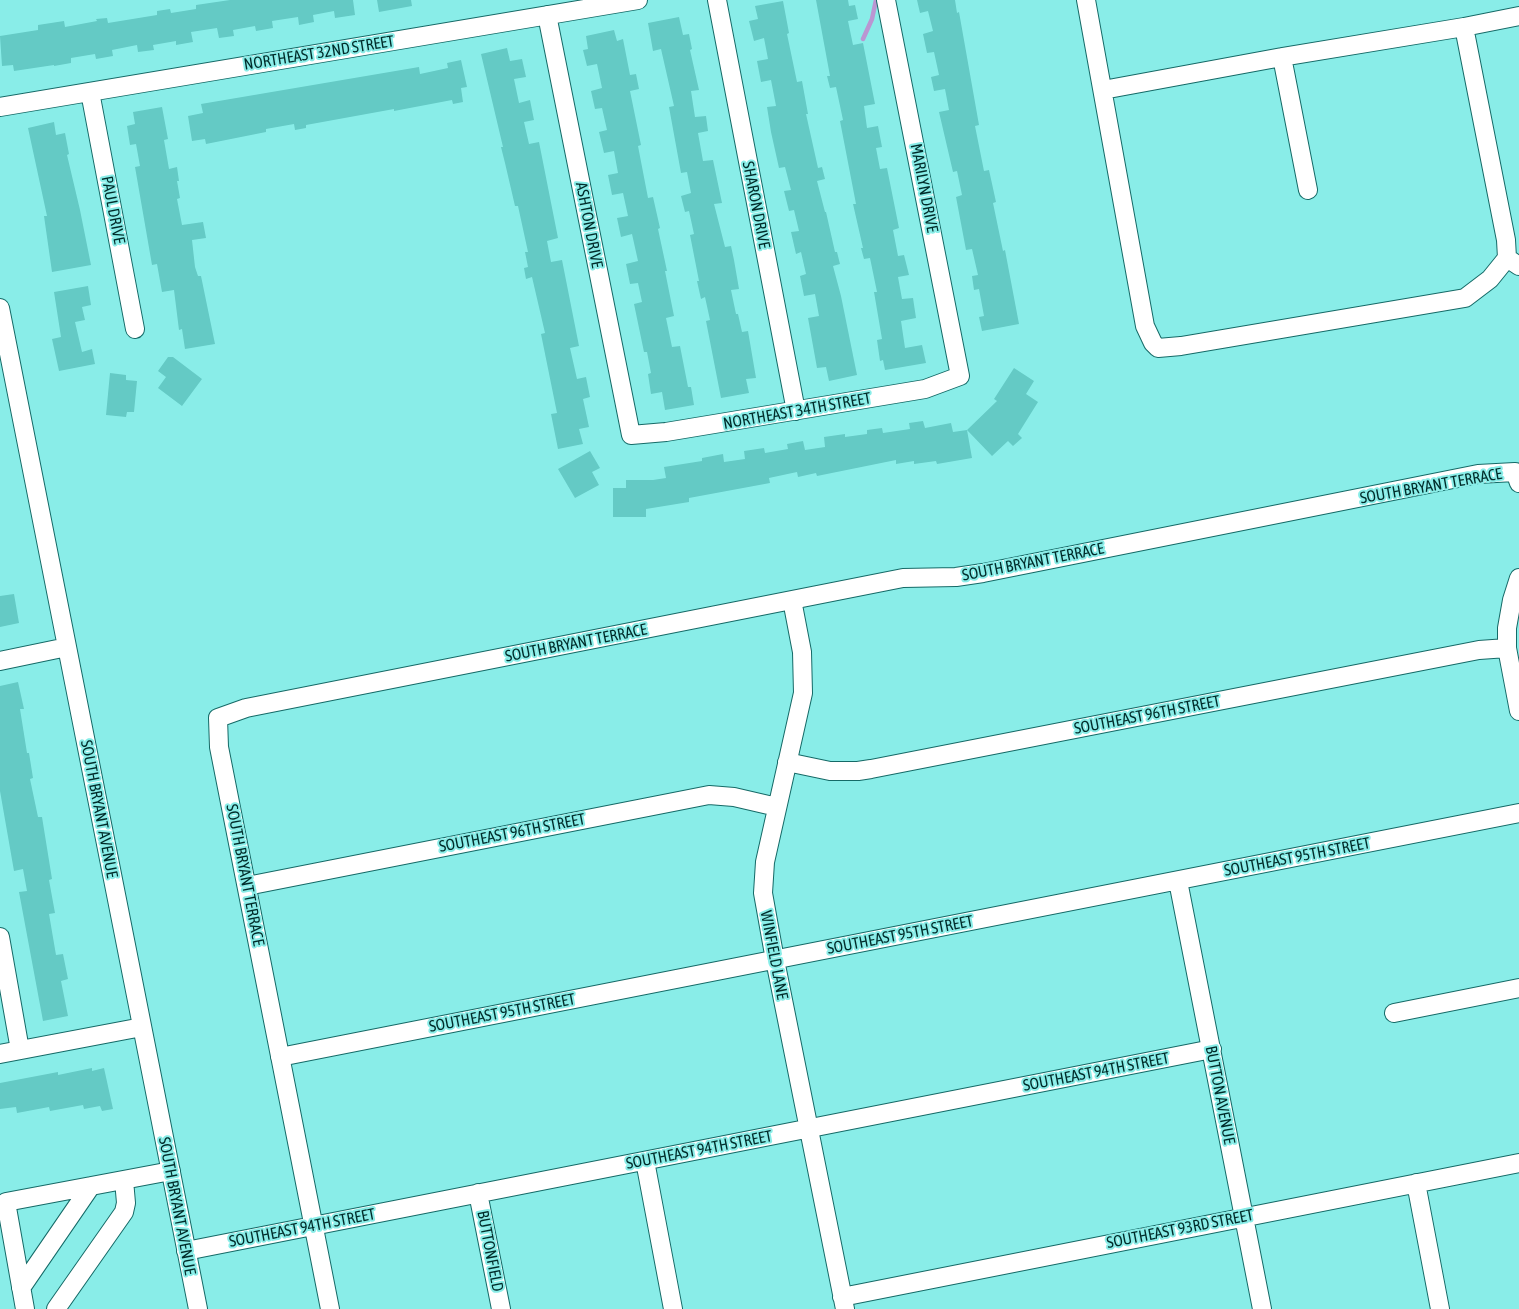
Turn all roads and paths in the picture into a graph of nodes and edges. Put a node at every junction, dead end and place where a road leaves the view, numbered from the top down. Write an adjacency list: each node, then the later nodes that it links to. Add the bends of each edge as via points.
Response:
1 (638, 0): 5 (street, NORTHEAST 32ND STREET)
2 (717, 0): 17 (street, SHARON DRIVE)
3 (886, 0): 16 (street, MARILYN DRIVE)
4 (1086, 0): 9 (street)
5 (547, 15): 10 (street, NORTHEAST 32ND STREET); 18 (street, ASHTON DRIVE)
6 (1519, 16): 7 (street)
7 (1464, 27): 8 (street); 13 (street)
8 (1282, 57): 9 (street); 12 (street)
9 (1103, 90): 13 (street, via 1145,326 1158,348 1465,298)
10 (90, 92): 11 (street, NORTHEAST 32ND STREET); 15 (street, PAUL DRIVE)
11 (0, 107)
12 (1308, 190)
13 (1513, 262)
14 (0, 308): 22 (street, SOUTH BRYANT AVENUE)
15 (135, 329)
16 (960, 376): 17 (street, NORTHEAST 34TH STREET, via 925,389)
17 (796, 411): 18 (street, NORTHEAST 34TH STREET)
18 (631, 435)
19 (1519, 483): 21 (street, SOUTH BRYANT TERRACE, via 1515,472 1478,474 983,573 903,578)
20 (1519, 578): 23 (street, via 1506,628)
21 (792, 600): 26 (street, WINFIELD LANE, via 802,652 803,682 800,710); 30 (street, SOUTH BRYANT TERRACE, via 246,708 218,718 219,747)
22 (67, 647): 24 (street); 35 (street, SOUTH BRYANT AVENUE)
23 (1507, 648): 25 (street); 26 (street, SOUTHEAST 96TH STREET, via 1470,651 871,769 830,771)
24 (0, 661)
25 (1519, 710)
26 (786, 762): 27 (street, WINFIELD LANE)
27 (777, 807): 30 (street, SOUTHEAST 96TH STREET, via 734,796 709,795); 32 (street, WINFIELD LANE, via 765,862 763,893)
28 (1519, 814): 29 (street, SOUTHEAST 95TH STREET)
29 (1178, 881): 32 (street, SOUTHEAST 95TH STREET); 36 (street, BUTTON AVENUE)
30 (247, 886): 39 (street, SOUTH BRYANT TERRACE)
31 (0, 937): 37 (street)
32 (774, 960): 39 (street, SOUTHEAST 95TH STREET); 40 (street, WINFIELD LANE)
33 (1519, 988): 34 (street)
34 (1394, 1013)
35 (142, 1027): 37 (street); 43 (street, SOUTH BRYANT AVENUE)
36 (1212, 1049): 40 (street, SOUTHEAST 94TH STREET); 48 (street, BUTTON AVENUE)
37 (20, 1050): 38 (street)
38 (0, 1054)
39 (280, 1056): 49 (street, SOUTH BRYANT TERRACE)
40 (809, 1128): 41 (street, SOUTHEAST 94TH STREET); 52 (street, WINFIELD LANE)
41 (645, 1161): 47 (street, SOUTHEAST 94TH STREET); 58 (street)
42 (1519, 1163): 45 (street, SOUTHEAST 93RD STREET)
43 (171, 1171): 44 (street); 50 (street, SOUTH BRYANT AVENUE)
44 (124, 1180): 46 (street); 54 (street, via 124,1212)
45 (1416, 1183): 48 (street, SOUTHEAST 93RD STREET); 60 (street)
46 (91, 1186): 51 (street); 51 (street, via 6,1202)
47 (478, 1193): 49 (street, SOUTHEAST 94TH STREET); 57 (street, BUTTONFIELD)
48 (1244, 1216): 52 (street, SOUTHEAST 93RD STREET); 59 (street, BUTTON AVENUE)
49 (314, 1225): 50 (street, SOUTHEAST 94TH STREET); 56 (street, SOUTH BRYANT TERRACE)
50 (186, 1250): 55 (street, SOUTH BRYANT AVENUE)
51 (21, 1288): 53 (street)
52 (843, 1303)
53 (25, 1309)
54 (56, 1309)
55 (198, 1309)
56 (330, 1309)
57 (501, 1309)
58 (673, 1309)
59 (1262, 1309)
60 (1440, 1309)

